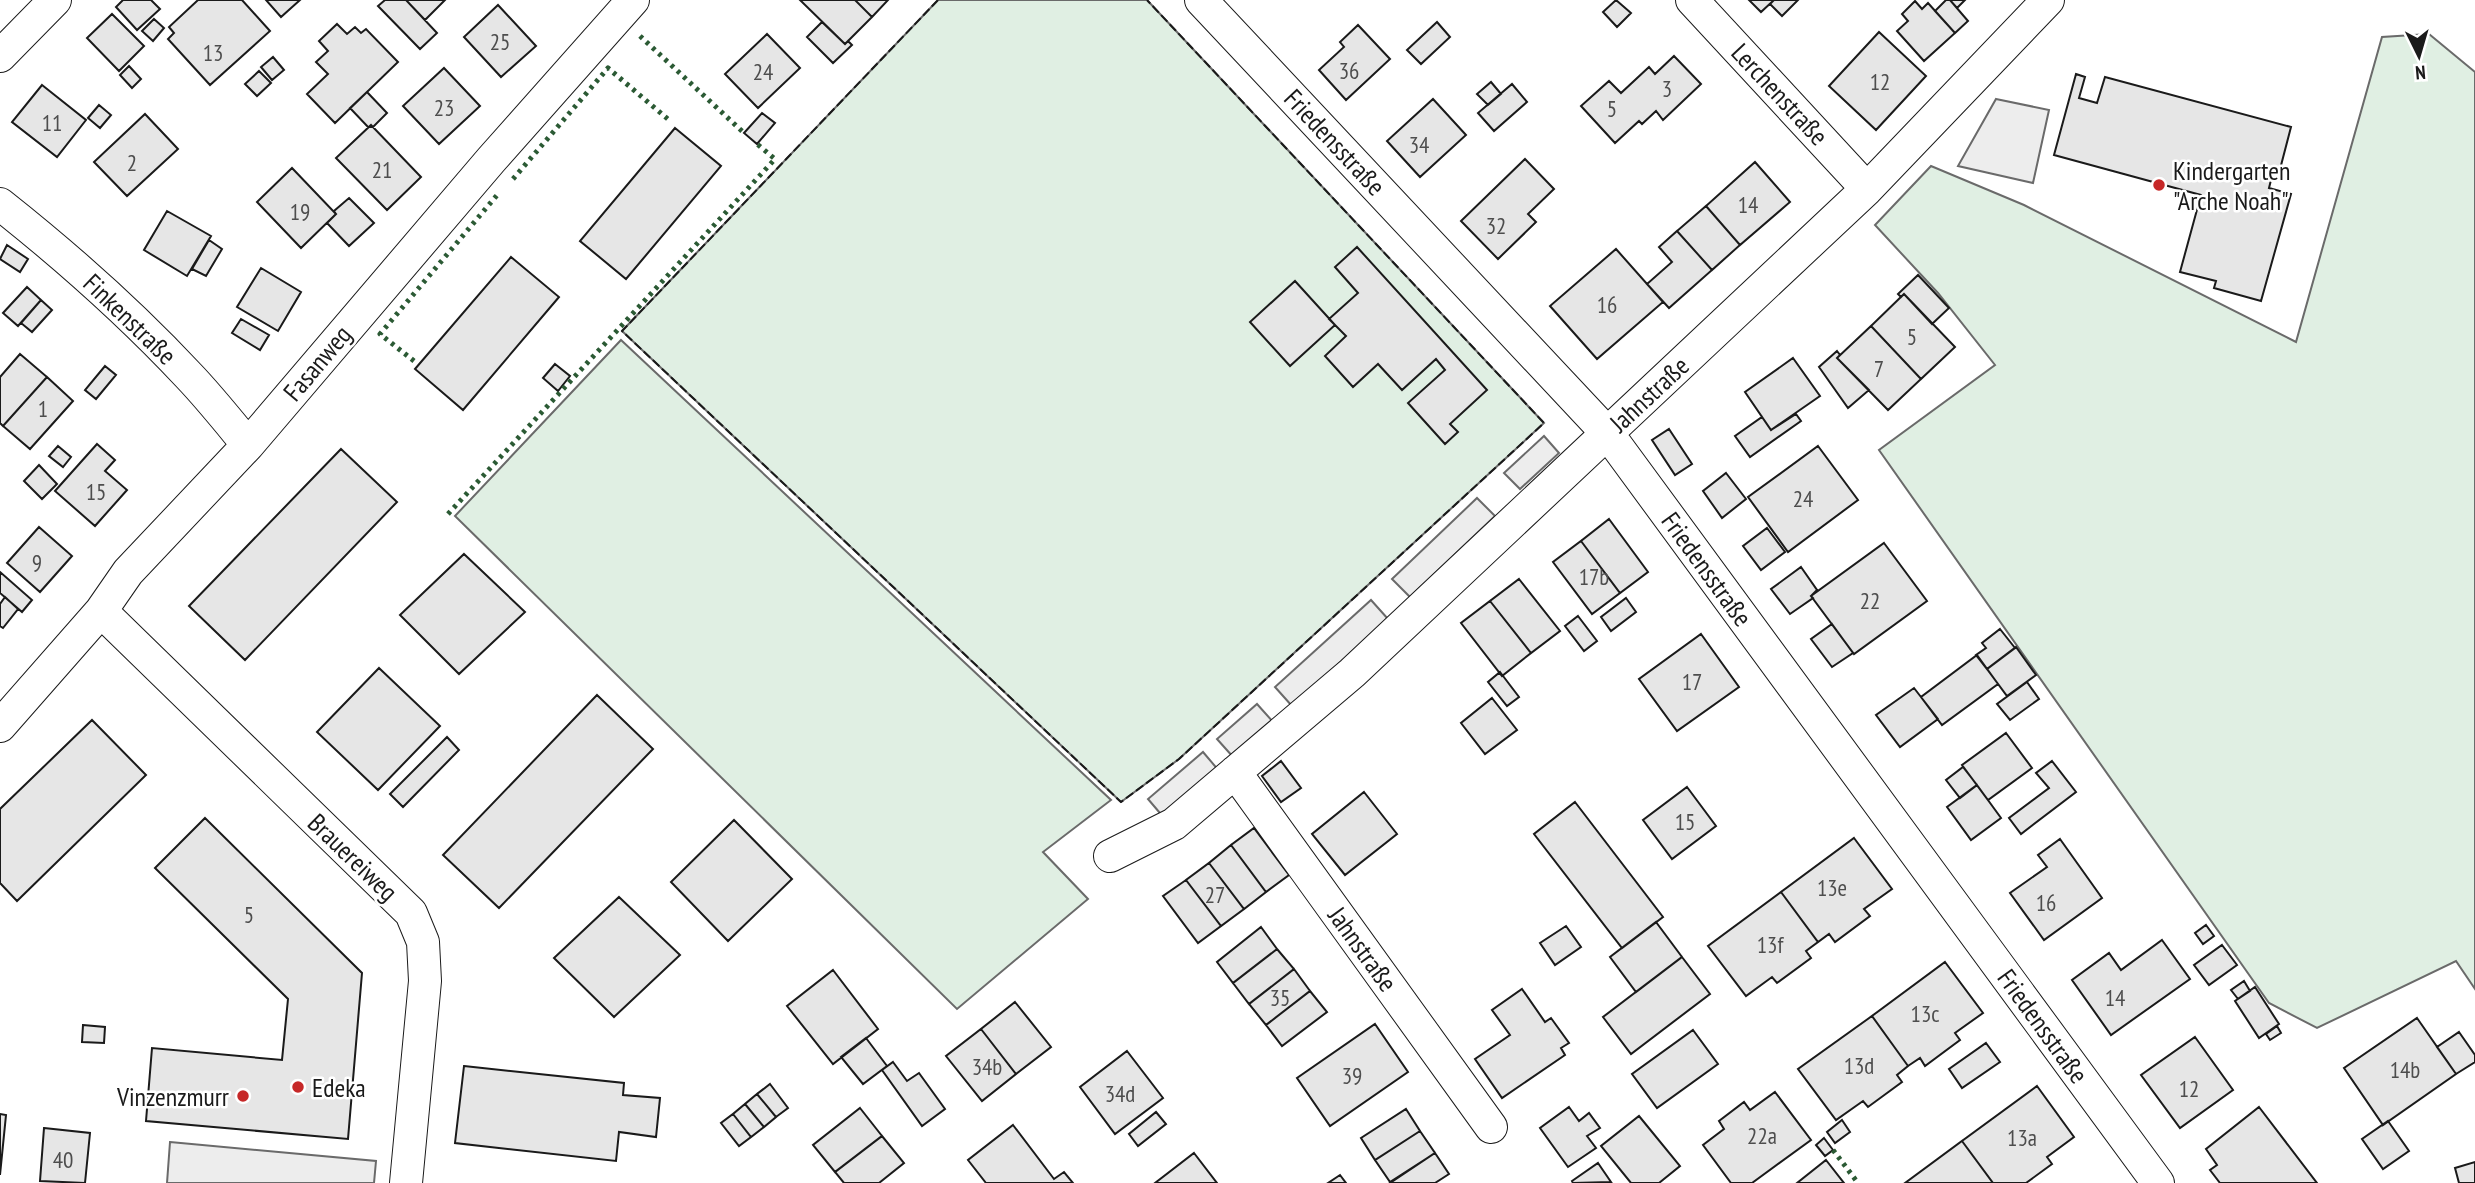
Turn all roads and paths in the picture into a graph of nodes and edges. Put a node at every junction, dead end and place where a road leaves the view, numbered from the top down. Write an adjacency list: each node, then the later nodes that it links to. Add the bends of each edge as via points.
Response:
1 (55, 0): 6 (street)
2 (633, 0): 10 (street, Fasanweg)
3 (1201, 0): 9 (street, Friedensstraße)
4 (1692, 0): 7 (street, Lerchenstraße)
5 (2048, 0): 7 (street, Jahnstraße)
6 (0, 57)
7 (1867, 189): 9 (street, Jahnstraße)
8 (0, 204): 10 (street, Finkenstraße, via 54,246 119,307 189,376)
9 (1608, 434): 13 (street, Jahnstraße, via 1352,673); 17 (street, Friedensstraße)
10 (248, 445): 11 (street, Fasanweg, via 128,572)
11 (100, 611): 12 (street, Fasanweg); 16 (street, Brauereiweg, via 411,913 423,942 425,981)
12 (0, 726)
13 (1235, 772): 14 (street, Jahnstraße, via 1174,824); 15 (street, Jahnstraße)
14 (1110, 856)
15 (1491, 1127)
16 (406, 1183)
17 (2158, 1183)

